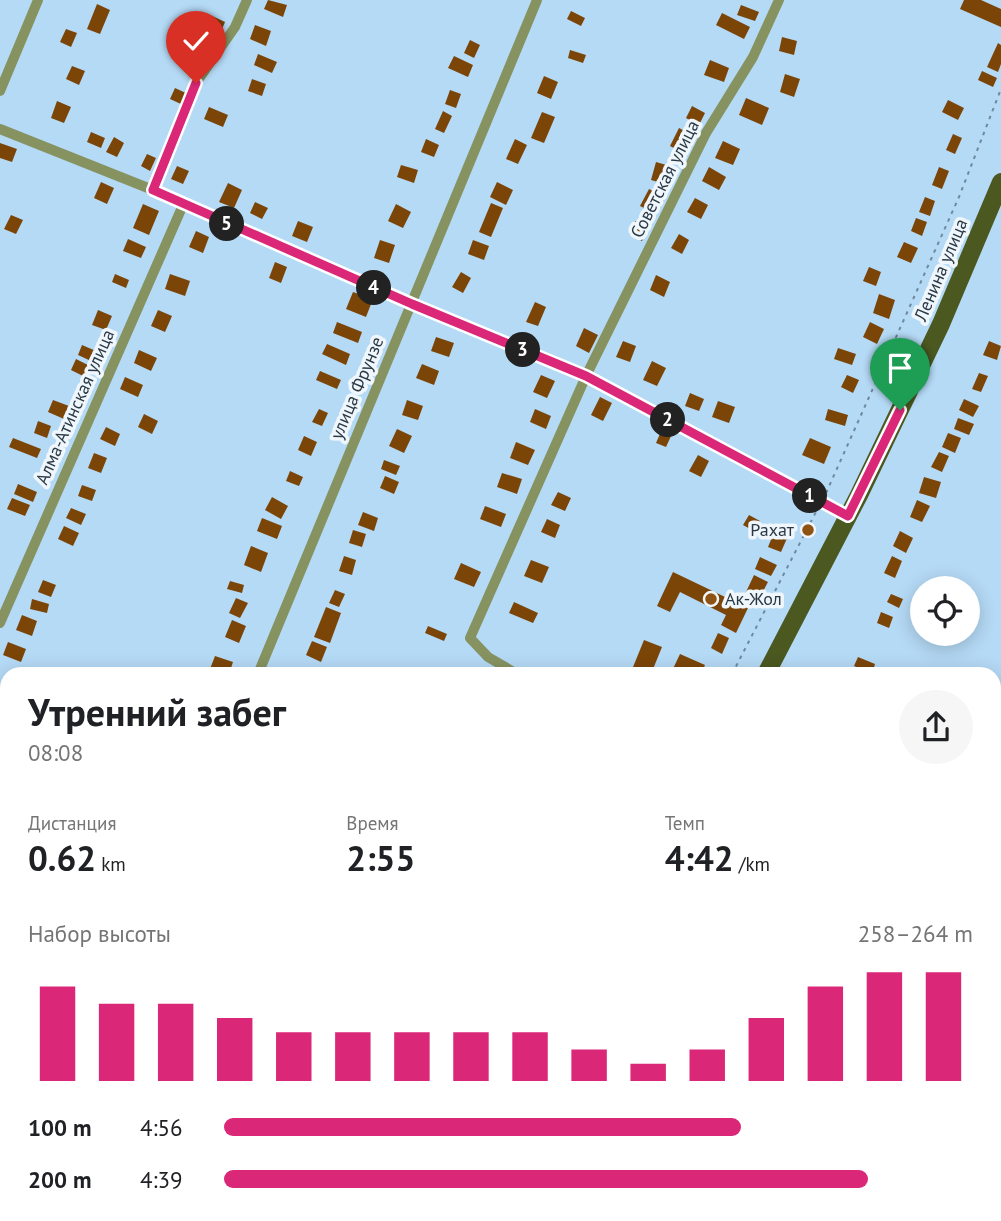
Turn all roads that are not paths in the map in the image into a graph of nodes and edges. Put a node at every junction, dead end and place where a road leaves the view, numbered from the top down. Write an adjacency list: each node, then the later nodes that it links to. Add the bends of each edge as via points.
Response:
1 (38, 0): 5 (street)
2 (247, 0): 8 (street, via 235,27 196,83)
3 (537, 0): 10 (street, улица Фрунзе)
4 (779, 0): 11 (street, Советская улица, via 754,57 706,133)
5 (0, 91)
6 (0, 129): 8 (street)
7 (1000, 187): 12 (main road, Ленина улица, via 941,324)
8 (153, 190): 9 (street)
9 (183, 205): 10 (street); 13 (street, Алма-Атинская улица)
10 (412, 304): 11 (street); 14 (street, улица Фрунзе)
11 (586, 376): 12 (street); 15 (street, Советская улица, via 470,638)
12 (848, 516): 16 (main road, Ленина улица)
13 (0, 622)
14 (261, 667)
15 (505, 667)
16 (770, 667)

